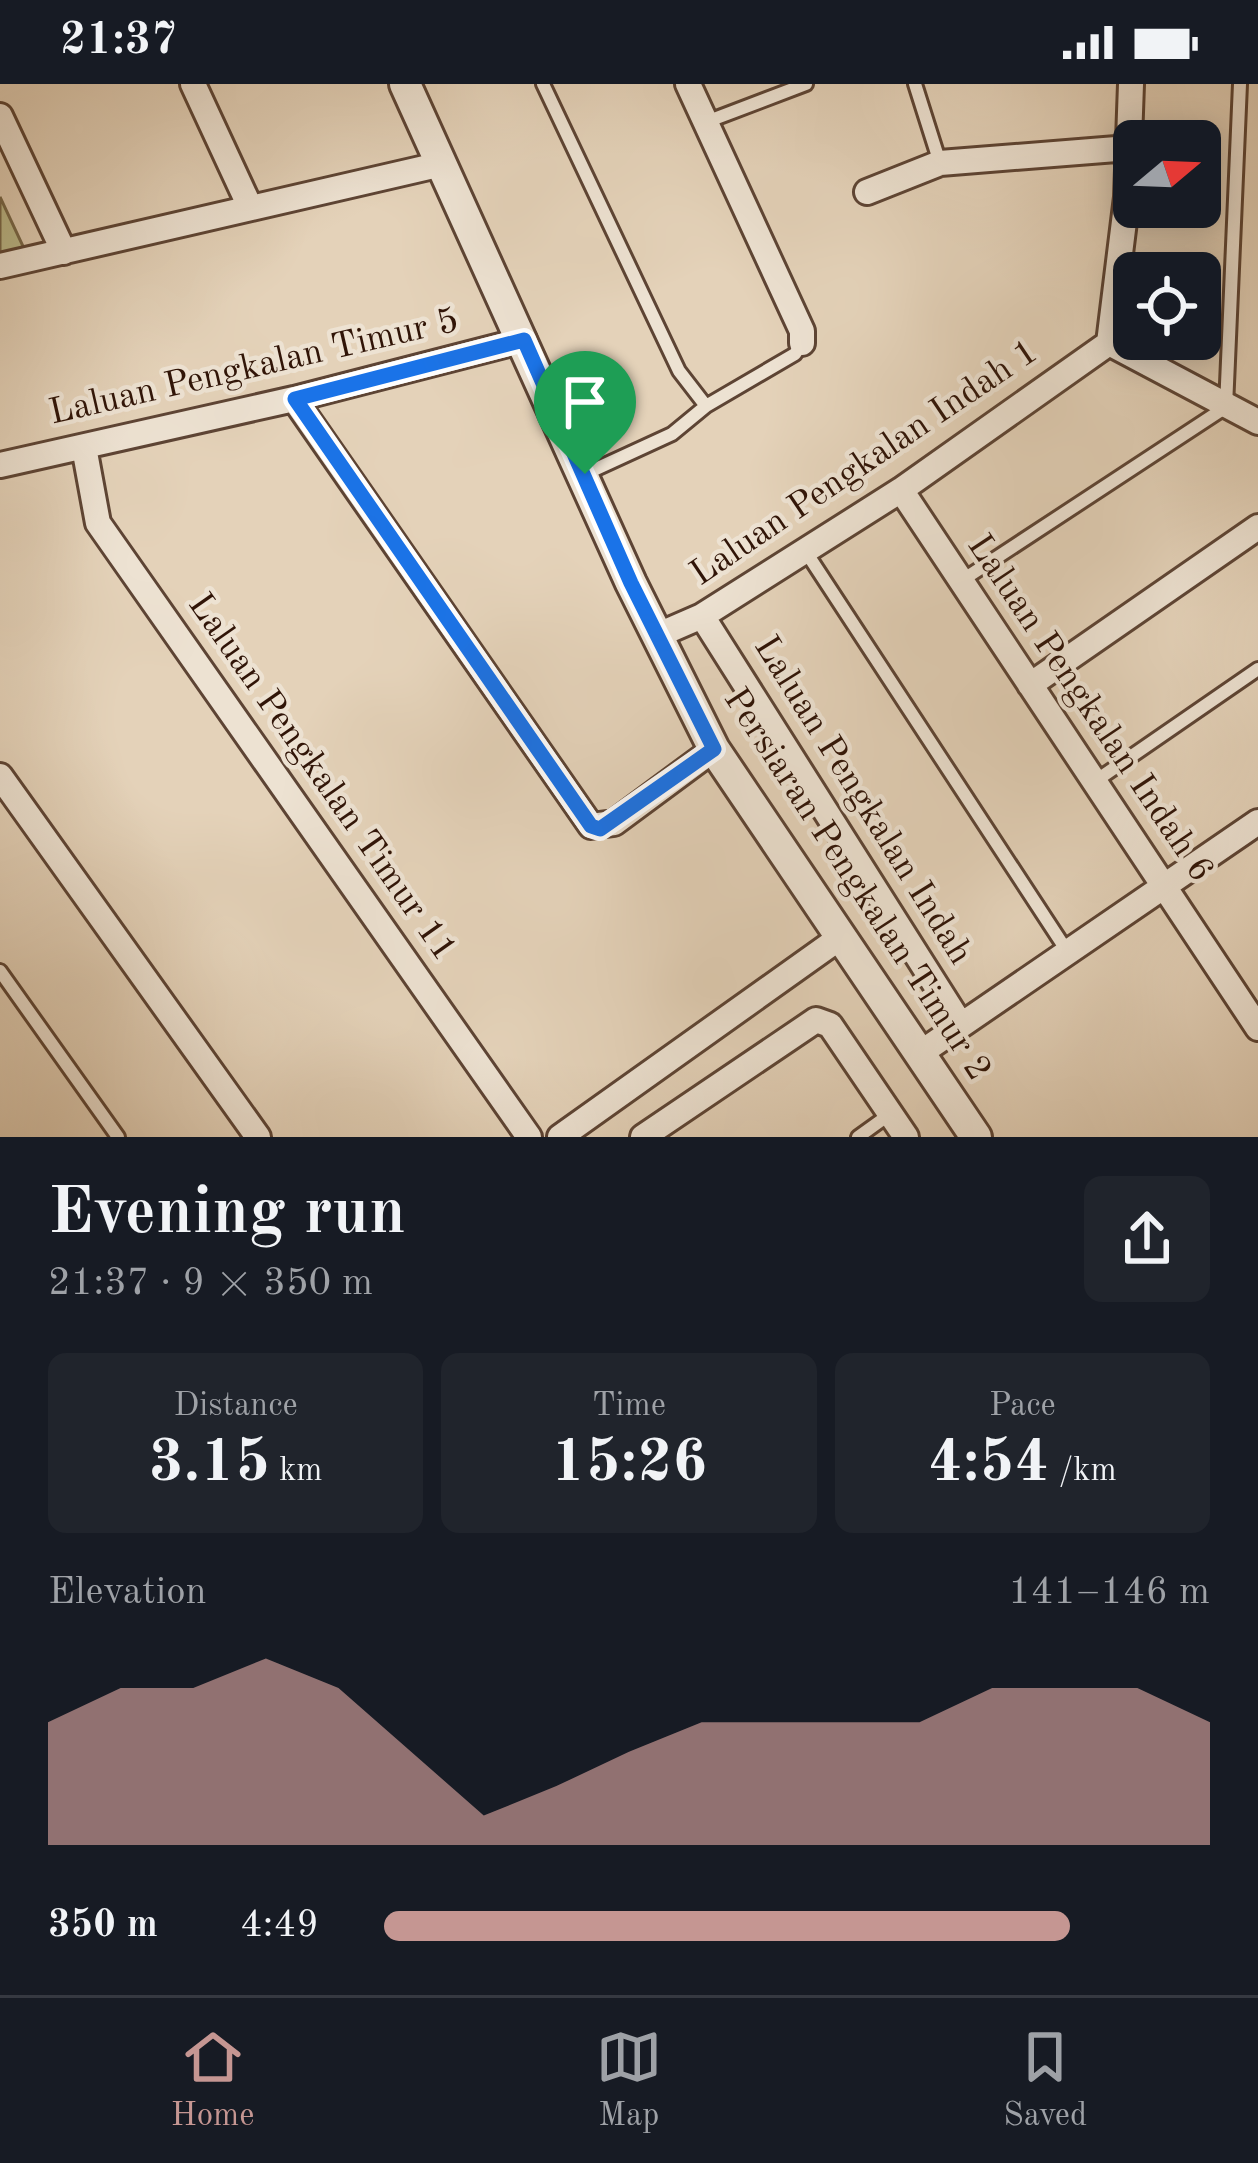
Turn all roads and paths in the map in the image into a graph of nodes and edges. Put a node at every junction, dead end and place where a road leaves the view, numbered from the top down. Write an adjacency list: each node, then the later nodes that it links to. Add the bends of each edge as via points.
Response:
1 (193, 84): 16 (street)
2 (405, 84): 14 (street, Persiaran Pengkalan Timur 2)
3 (543, 84): 24 (lane, via 679,371)
4 (688, 84): 11 (street)
5 (806, 84): 11 (lane)
6 (915, 84): 13 (lane)
7 (1131, 84): 10 (street)
8 (1240, 84): 25 (lane)
9 (0, 116): 18 (street)
10 (1130, 120)
11 (706, 122): 21 (street)
12 (1113, 149): 13 (street)
13 (940, 163): 15 (street)
14 (442, 164): 16 (street); 20 (street, Persiaran Pengkalan Timur 2)
15 (867, 192)
16 (250, 207): 18 (street)
17 (1121, 228): 22 (street)
18 (64, 252): 19 (street)
19 (0, 266)
20 (524, 340): 23 (street, Laluan Pengkalan Timur 5); 29 (street, Persiaran Pengkalan Timur 2)
21 (802, 343): 24 (lane)
22 (1109, 343): 25 (street); 30 (street, Laluan Pengkalan Indah 1)
23 (295, 399): 27 (street, Laluan Pengkalan Timur 5); 38 (street, via 591,826 614,823)
24 (706, 406): 29 (lane, via 672,434)
25 (1226, 407): 26 (street); 33 (lane)
26 (1258, 422)
27 (84, 447): 28 (street, Laluan Pengkalan Timur 5); 52 (street, Laluan Pengkalan Timur 11, via 98,524)
28 (0, 464)
29 (585, 474): 35 (street, Persiaran Pengkalan Timur 2)
30 (901, 490): 32 (street, Laluan Pengkalan Indah 1); 33 (street, Laluan Pengkalan Indah 6)
31 (1258, 527): 37 (street)
32 (805, 550): 34 (street, Laluan Pengkalan Indah 1); 44 (lane)
33 (961, 581): 37 (street, Laluan Pengkalan Indah 6)
34 (702, 616): 35 (street, Laluan Pengkalan Indah 1); 46 (street, Laluan Pengkalan Indah)
35 (656, 636): 38 (street, Persiaran Pengkalan Timur 2)
36 (1258, 669): 40 (lane)
37 (1030, 685): 40 (street, Laluan Pengkalan Indah 6)
38 (714, 749): 43 (street, Persiaran Pengkalan Timur 2)
39 (0, 776): 51 (street)
40 (1094, 782): 42 (street, Laluan Pengkalan Indah 6)
41 (1257, 824): 42 (street)
42 (1164, 886): 44 (street); 47 (street, Laluan Pengkalan Indah 6)
43 (838, 939): 48 (street, Persiaran Pengkalan Timur 2); 53 (street)
44 (1068, 952): 46 (street)
45 (0, 971): 50 (lane)
46 (961, 1025): 48 (street)
47 (1258, 1028)
48 (919, 1054): 57 (street, Persiaran Pengkalan Timur 2)
49 (890, 1114): 54 (street, via 830,1025 816,1019); 55 (lane); 56 (street)
50 (118, 1137)
51 (258, 1137)
52 (530, 1137)
53 (560, 1137)
54 (643, 1137)
55 (859, 1137)
56 (906, 1137)
57 (976, 1137)

